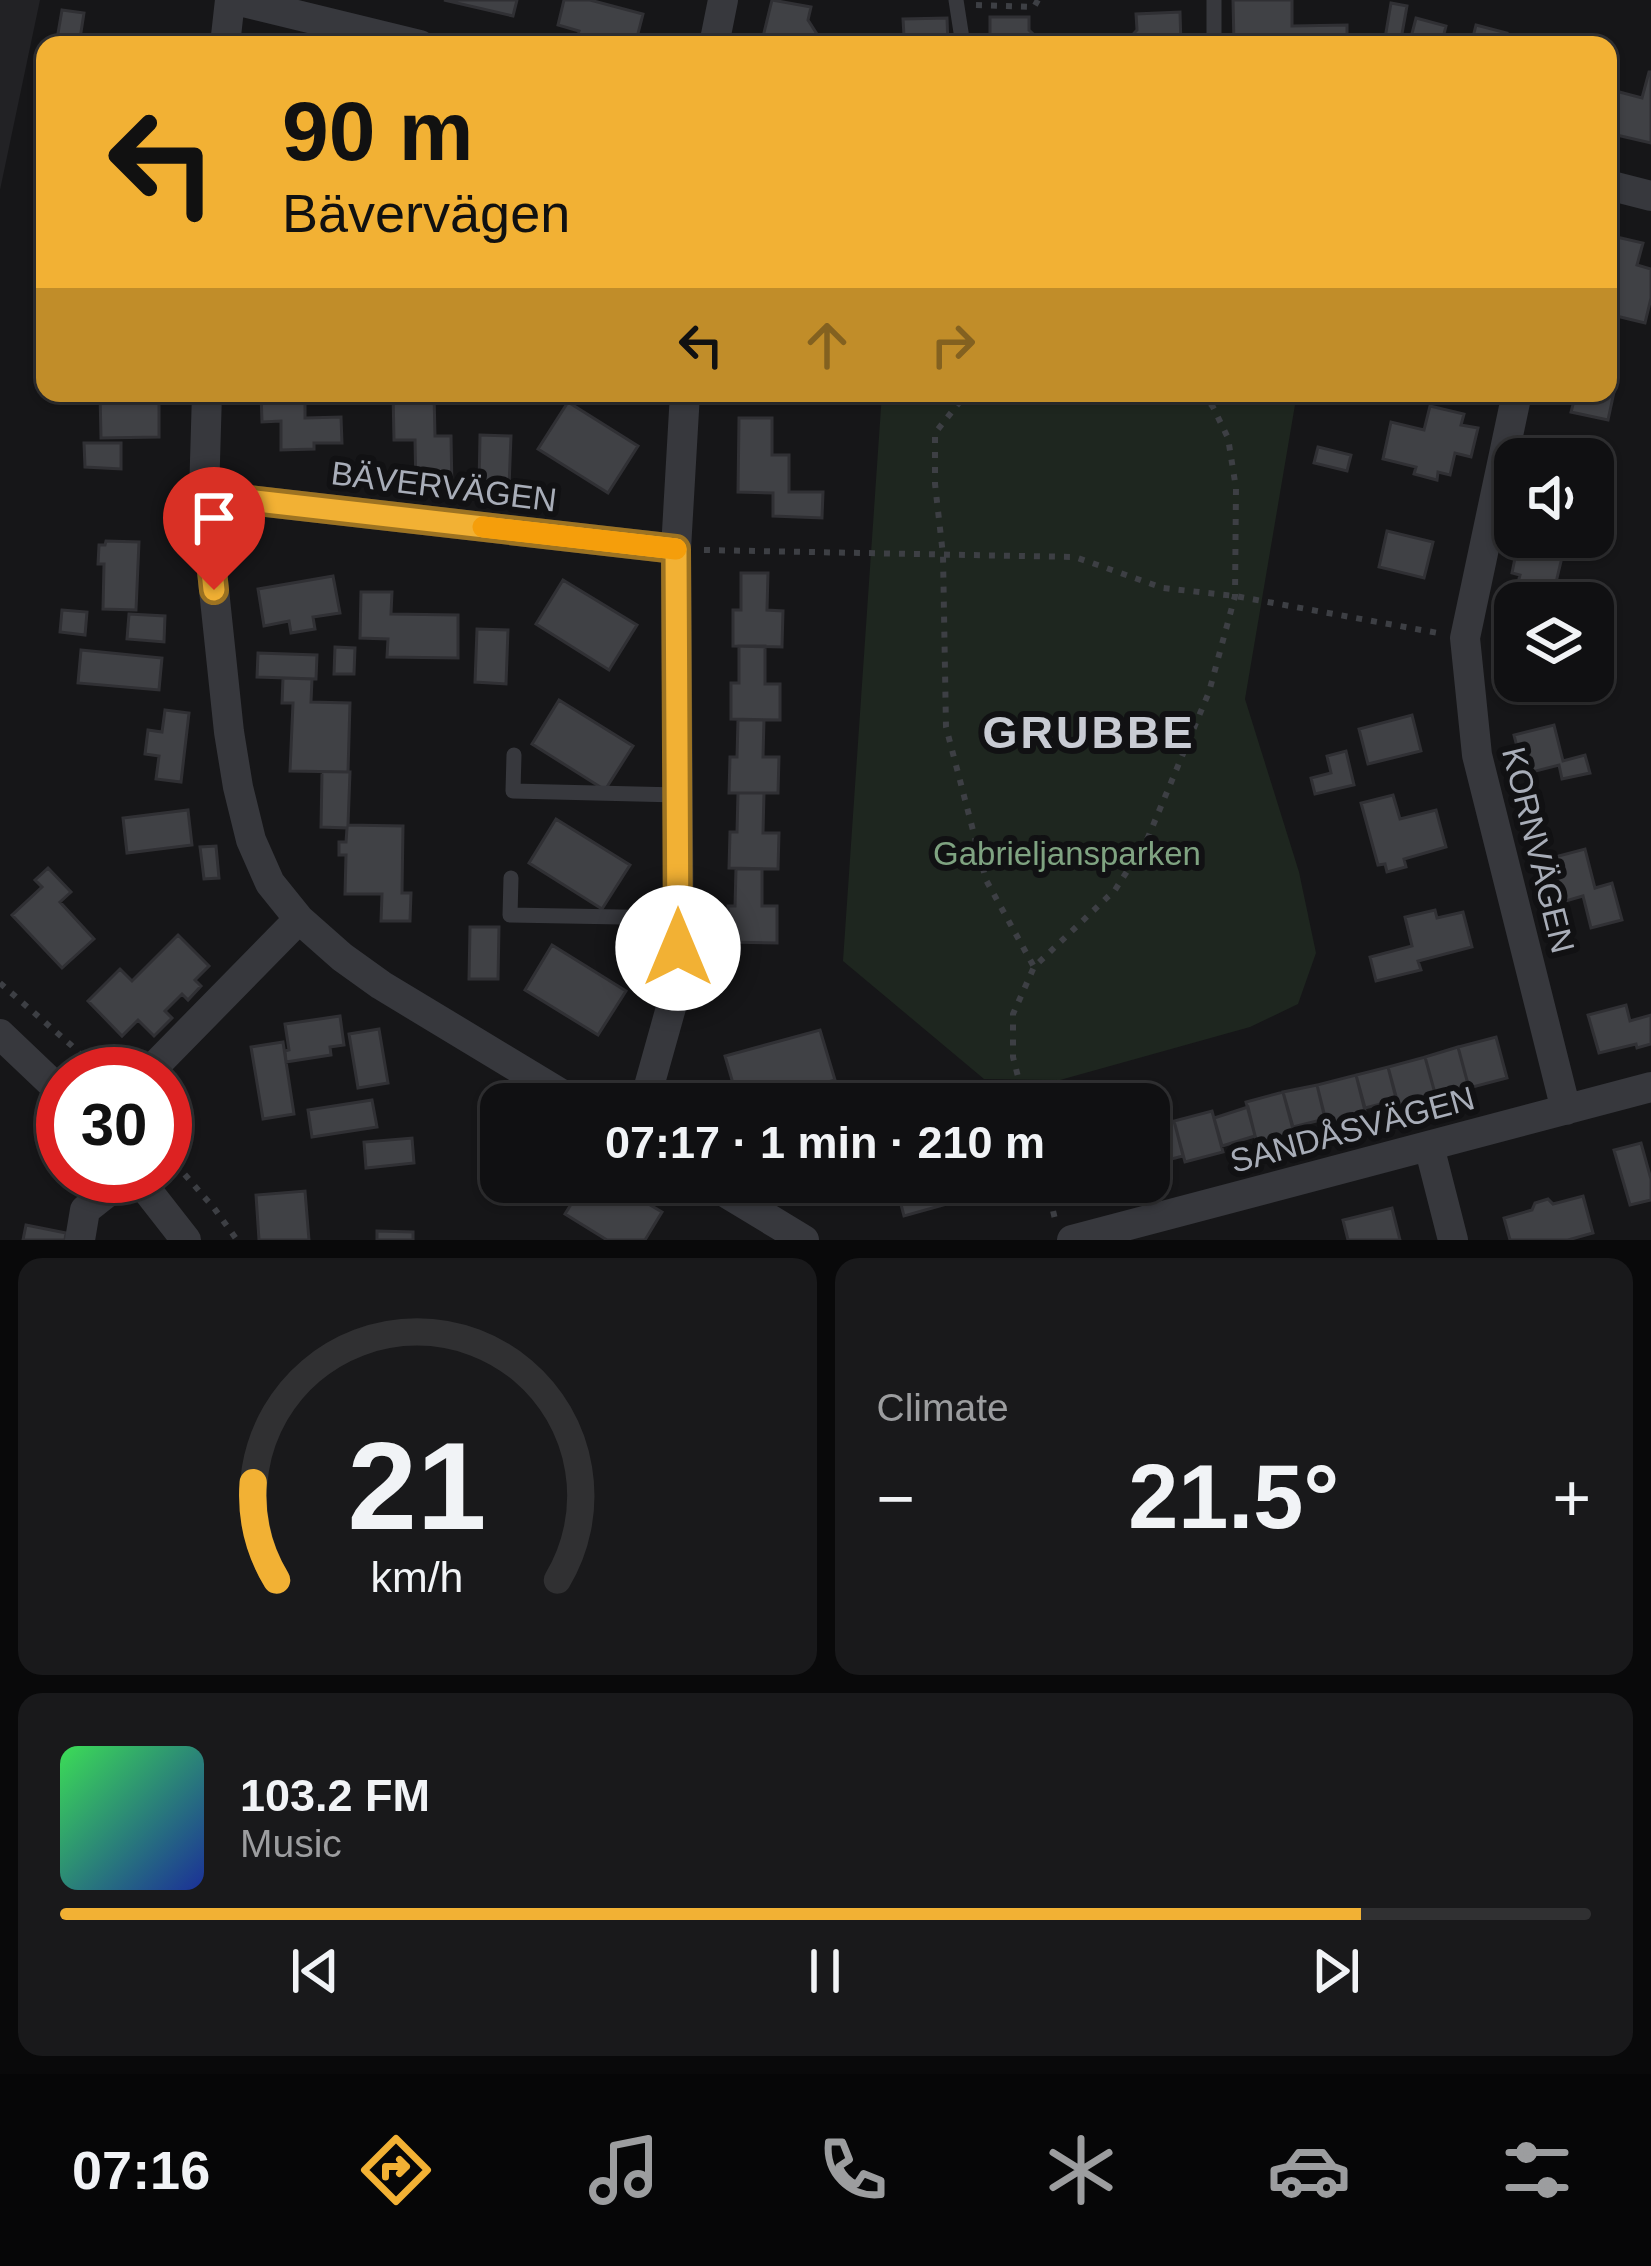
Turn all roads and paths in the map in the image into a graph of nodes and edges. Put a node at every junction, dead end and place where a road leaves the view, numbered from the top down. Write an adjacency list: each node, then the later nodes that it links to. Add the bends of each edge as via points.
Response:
1 (232, 0): 6 (street); 7 (street)
2 (723, 0): 8 (street)
3 (1038, 0): 5 (path, via 1034,7)
4 (1214, 0): 10 (lane)
5 (956, 2): 9 (lane)
6 (226, 36)
7 (382, 36)
8 (716, 36)
9 (962, 36)
10 (1214, 36)
11 (1617, 187): 12 (street)
12 (1651, 196)
13 (207, 402): 18 (street)
14 (684, 402): 19 (street)
15 (960, 402): 20 (path, via 935,433)
16 (1210, 402): 21 (path, via 1228,438 1236,488)
17 (1515, 402): 22 (street, KORNVÄGEN)
18 (204, 495): 19 (street, BÄVERVÄGEN); 27 (street, via 238,787 270,883)
19 (676, 549): 20 (path); 24 (street)
20 (943, 555): 21 (path, via 1075,557 1163,588); 28 (path, via 946,727 986,880)
21 (1234, 596): 22 (path); 28 (path, via 1209,692 1146,842 1115,890)
22 (1465, 638): 38 (street, KORNVÄGEN, via 1477,755)
23 (514, 755): 24 (lane, via 513,791)
24 (677, 795): 26 (street)
25 (512, 878): 26 (lane, via 510,915)
26 (678, 918): 35 (street, via 679,979)
27 (299, 920): 32 (street); 34 (street, via 381,985)
28 (1034, 967): 36 (path, via 1013,1013)
29 (0, 983): 31 (path)
30 (0, 1034): 33 (street)
31 (73, 1047)
32 (174, 1047)
33 (36, 1068)
34 (543, 1083)
35 (650, 1083)
36 (1020, 1083)
37 (1651, 1087): 38 (street, SANDÅSVÄGEN)
38 (1566, 1109): 39 (street, SANDÅSVÄGEN)
39 (1429, 1146): 44 (street, SANDÅSVÄGEN); 49 (street)
40 (192, 1183): 47 (path)
41 (95, 1203): 45 (street, via 85,1210)
42 (155, 1203): 46 (street)
43 (743, 1203): 48 (street)
44 (1064, 1230)
45 (80, 1240)
46 (186, 1240)
47 (237, 1240)
48 (804, 1240)
49 (1453, 1240)

